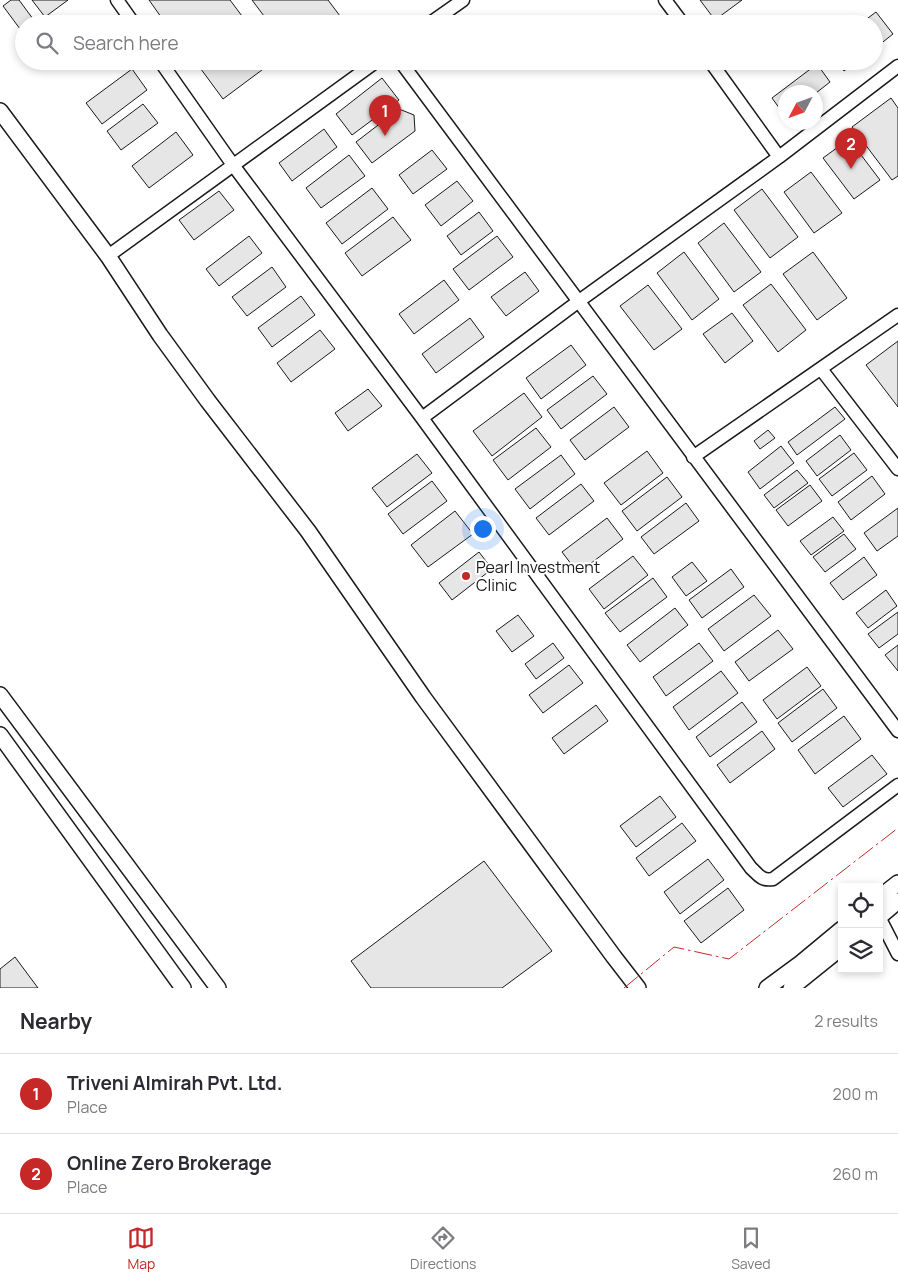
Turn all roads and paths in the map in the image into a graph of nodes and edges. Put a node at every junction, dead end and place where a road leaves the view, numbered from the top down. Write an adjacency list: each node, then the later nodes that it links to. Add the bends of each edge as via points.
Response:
1 (117, 0): 4 (street)
2 (463, 0): 5 (street)
3 (665, 0): 6 (street)
4 (128, 15)
5 (442, 15)
6 (676, 15)
7 (898, 66): 13 (street)
8 (166, 70): 14 (street)
9 (365, 70): 14 (street)
10 (407, 70): 16 (street)
11 (716, 70): 13 (street)
12 (0, 111): 15 (street)
13 (779, 157): 16 (street)
14 (233, 165): 15 (street); 19 (street)
15 (108, 256): 36 (street, via 160,335 308,531 423,696)
16 (579, 301): 19 (street); 20 (street)
17 (898, 315): 18 (street)
18 (821, 369): 20 (street); 21 (street)
19 (422, 418): 25 (street, via 760,877 773,879)
20 (694, 457): 23 (street)
21 (898, 469)
22 (0, 695): 35 (street)
23 (898, 731)
24 (0, 736): 34 (street)
25 (898, 785)
26 (898, 883): 27 (street)
27 (883, 895)
28 (898, 901): 29 (street)
29 (883, 914)
30 (883, 925): 33 (street)
31 (838, 932): 37 (street)
32 (838, 950): 38 (street)
33 (898, 954)
34 (183, 988)
35 (218, 988)
36 (638, 988)
37 (767, 988)
38 (791, 988)

